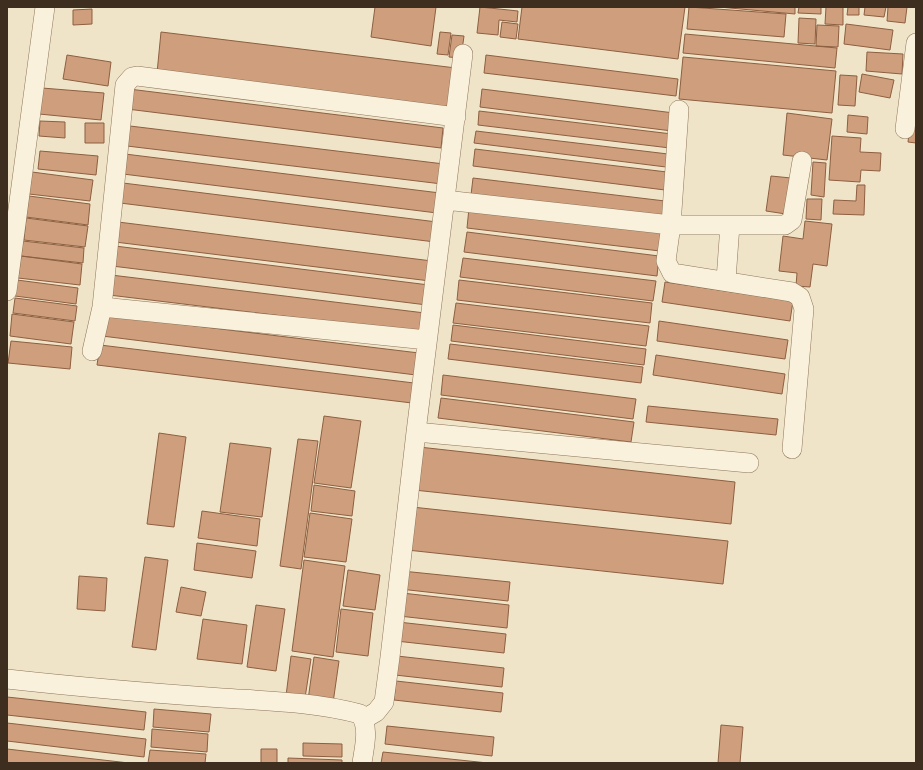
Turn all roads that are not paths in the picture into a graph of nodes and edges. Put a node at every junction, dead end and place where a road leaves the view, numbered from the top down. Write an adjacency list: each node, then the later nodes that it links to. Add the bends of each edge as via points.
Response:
1 (45, 7): 12 (street)
2 (916, 43): 6 (street)
3 (463, 54): 5 (street)
4 (679, 110): 9 (street)
5 (456, 117): 8 (street); 13 (street, via 132,77 125,85 124,91)
6 (905, 129)
7 (802, 161): 10 (street, via 790,223)
8 (445, 200): 9 (street); 14 (street)
9 (671, 225): 10 (street); 11 (street, via 666,261 672,273)
10 (730, 225): 11 (street)
11 (726, 280): 17 (street, via 792,292 803,302)
12 (7, 291)
13 (102, 307): 14 (street); 15 (street)
14 (427, 340): 16 (street)
15 (92, 351)
16 (416, 432): 18 (street); 20 (street, via 384,702 376,712)
17 (792, 449)
18 (749, 463)
19 (7, 679): 20 (street, via 292,703 346,710 360,714)
20 (364, 719): 21 (street, via 366,730)
21 (362, 763)

